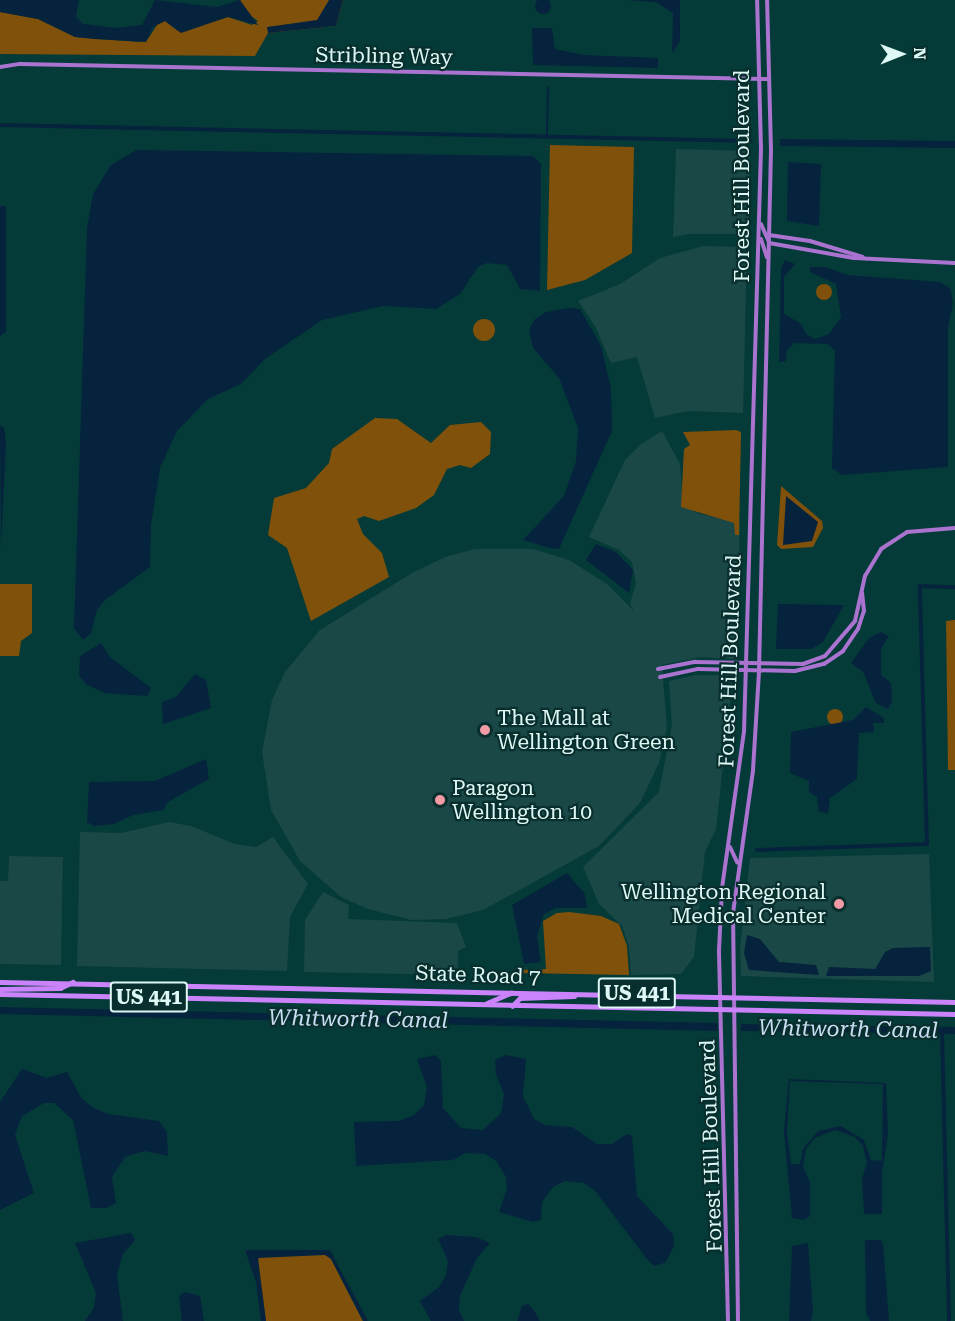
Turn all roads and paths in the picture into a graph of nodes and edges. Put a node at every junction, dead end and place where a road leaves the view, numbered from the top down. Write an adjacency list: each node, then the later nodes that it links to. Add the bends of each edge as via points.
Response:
1 (757, 0): 4 (main road, Forest Hill Boulevard)
2 (766, 0): 5 (main road, Forest Hill Boulevard)
3 (0, 67): 4 (main road, Stribling Way, via 32,64)
4 (757, 79): 5 (main road, Stribling Way); 6 (main road, Forest Hill Boulevard)
5 (767, 79): 7 (main road, Forest Hill Boulevard)
6 (760, 215): 8 (main road, Forest Hill Boulevard); 9 (main road)
7 (769, 235): 9 (main road, Forest Hill Boulevard); 10 (main road, via 810,241)
8 (759, 236): 11 (main road); 15 (main road, Forest Hill Boulevard)
9 (769, 243): 10 (main road); 11 (main road, Forest Hill Boulevard)
10 (867, 258): 12 (main road)
11 (768, 261): 16 (main road, Forest Hill Boulevard)
12 (955, 263)
13 (955, 528): 14 (main road, via 915,530 893,538 872,561)
14 (862, 593): 16 (main road, via 851,630 825,656 803,664); 19 (main road, via 864,611 858,629 838,655 804,670)
15 (746, 662): 16 (main road); 17 (main road, via 695,662); 18 (main road, Forest Hill Boulevard)
16 (760, 663): 19 (main road, Forest Hill Boulevard)
17 (658, 669)
18 (746, 670): 19 (main road); 20 (main road, via 698,669); 21 (main road, Forest Hill Boulevard, via 743,746)
19 (759, 670): 22 (main road, Forest Hill Boulevard, via 753,770)
20 (660, 677)
21 (730, 845): 22 (main road); 28 (main road, Forest Hill Boulevard, via 720,909)
22 (738, 862): 29 (main road, Forest Hill Boulevard, via 733,914)
23 (0, 982): 24 (main road, State Road 7 / US 441)
24 (74, 982): 25 (main road, via 60,988); 26 (main road, State Road 7 / US 441)
25 (0, 992): 31 (main road, State Road 7 / US 441)
26 (511, 993): 27 (main road, State Road 7 / US 441); 31 (main road, via 496,1002)
27 (580, 994): 28 (main road, State Road 7 / US 441); 32 (main road, via 562,999 520,998)
28 (721, 995): 29 (main road, State Road 7 / US 441); 33 (main road, Forest Hill Boulevard)
29 (733, 996): 30 (main road, State Road 7 / US 441); 34 (main road, Forest Hill Boulevard)
30 (955, 1002)
31 (472, 1005): 32 (main road, State Road 7 / US 441)
32 (512, 1006): 33 (main road, State Road 7 / US 441)
33 (722, 1011): 34 (main road, State Road 7 / US 441); 36 (main road, Forest Hill Boulevard)
34 (734, 1011): 35 (main road, State Road 7 / US 441); 37 (main road, Forest Hill Boulevard)
35 (955, 1014)
36 (728, 1321)
37 (738, 1321)

